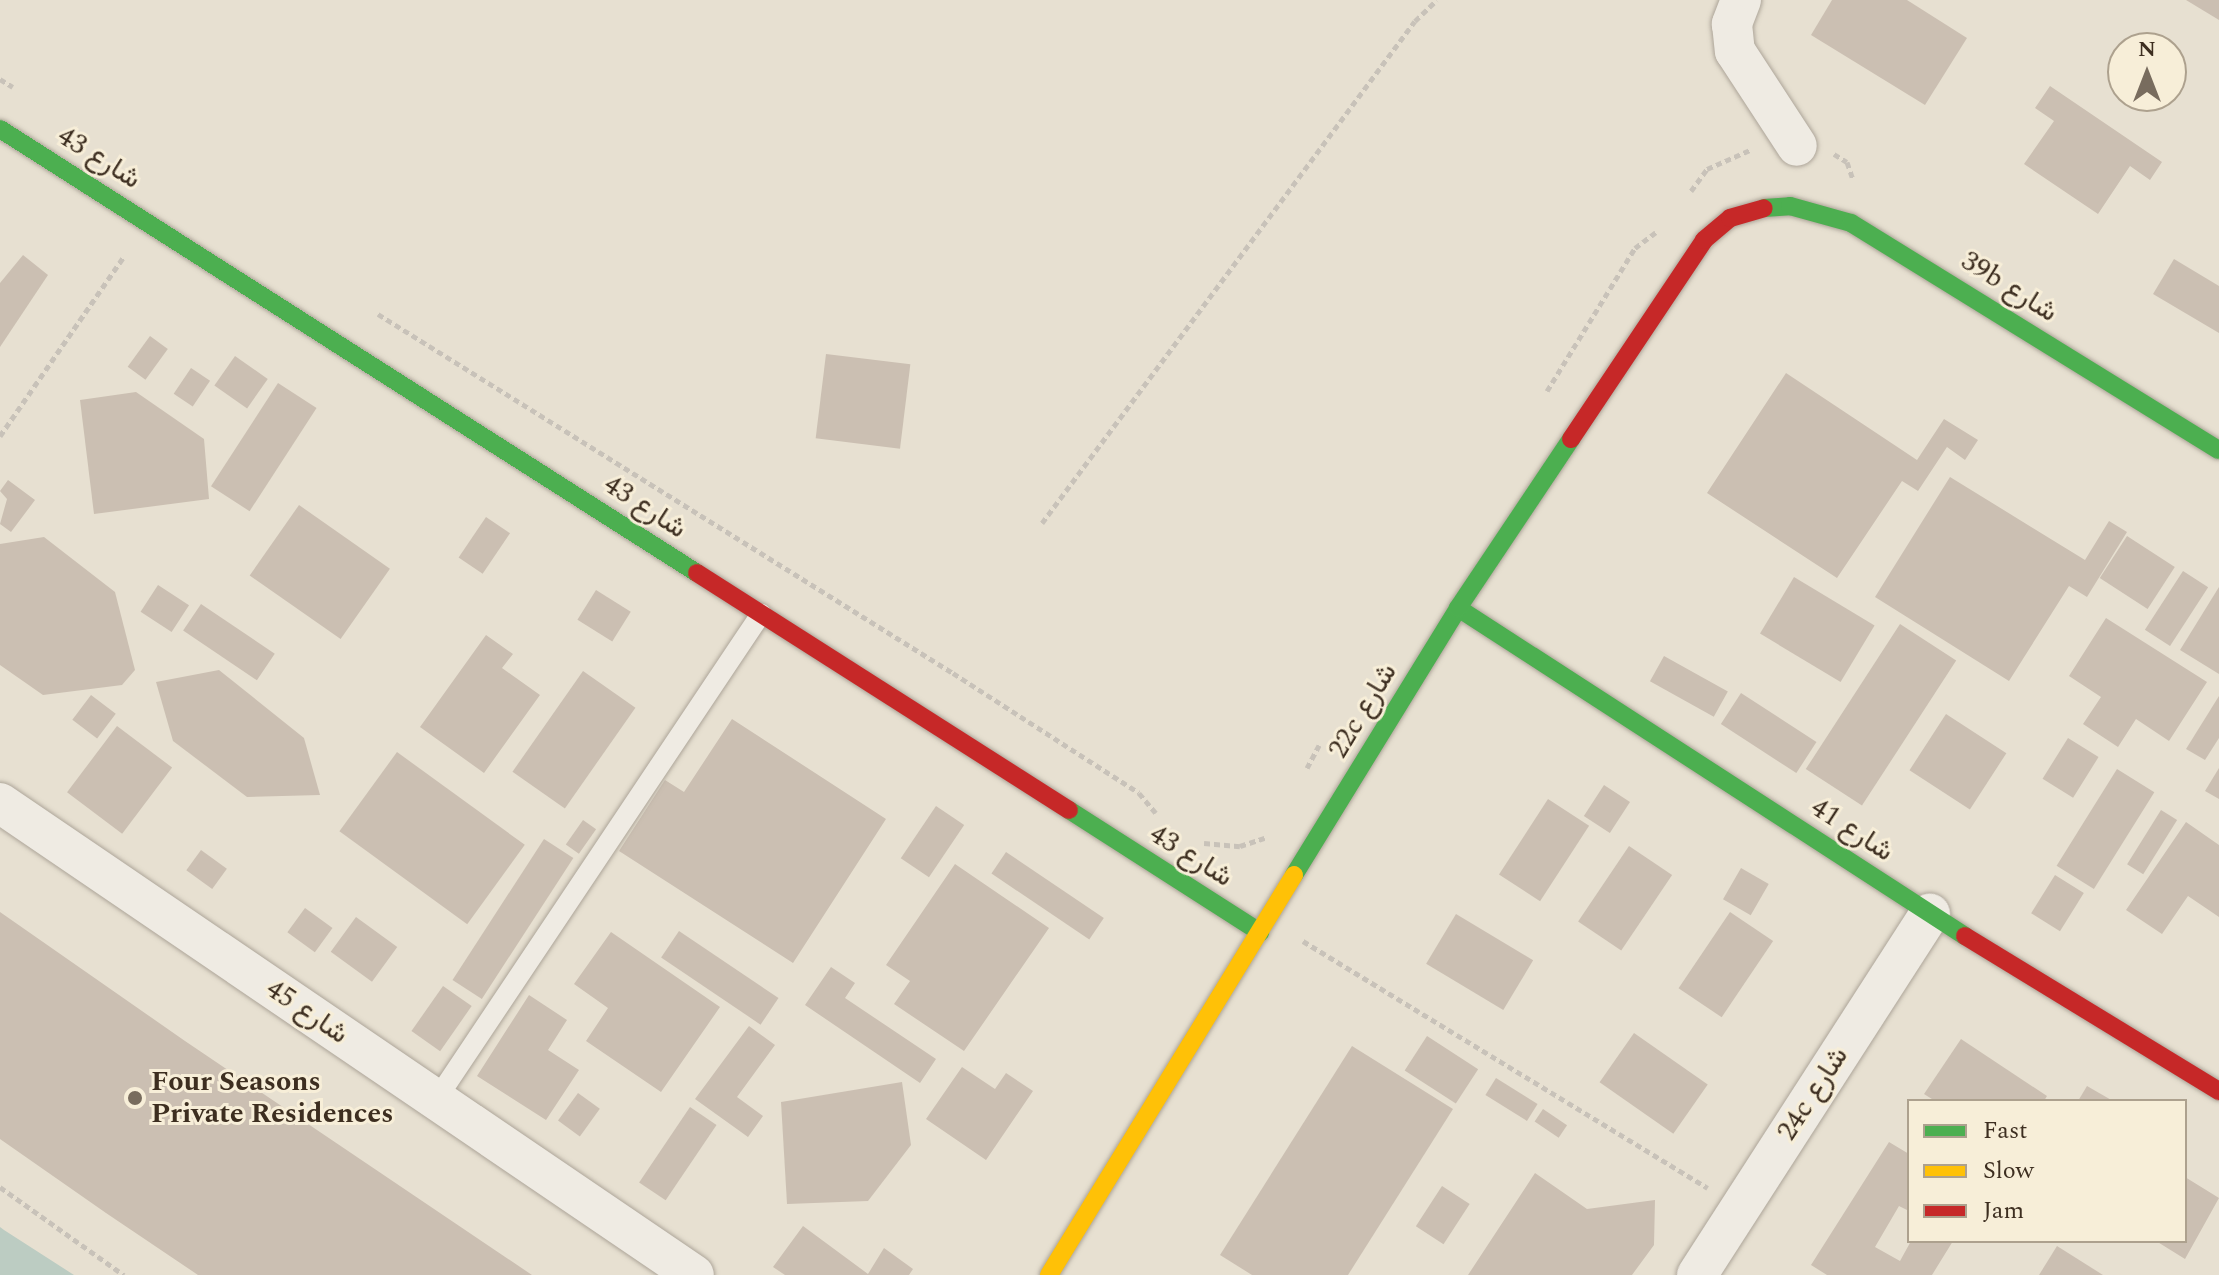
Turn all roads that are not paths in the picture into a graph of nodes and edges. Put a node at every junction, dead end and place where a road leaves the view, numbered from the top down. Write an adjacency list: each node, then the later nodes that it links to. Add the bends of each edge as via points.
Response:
1 (1741, 0): 3 (street, via 1732,24 1735,51)
2 (0, 129): 7 (street, شارع 43)
3 (1797, 146)
4 (1758, 208): 5 (street, 39b شارع, via 1822,211 1851,223); 6 (street, 22c شارع, via 1730,218 1704,240)
5 (2219, 450)
6 (1458, 608): 9 (street, شارع 41); 10 (street, 22c شارع)
7 (761, 614): 10 (street, شارع 43); 12 (lane)
8 (0, 803): 12 (street, شارع 45)
9 (1930, 914): 11 (street, شارع 41); 15 (street, 24c شارع)
10 (1264, 926): 14 (street, 22c شارع)
11 (2219, 1091)
12 (436, 1100): 13 (street, شارع 45)
13 (694, 1275)
14 (1049, 1275)
15 (1697, 1275)

